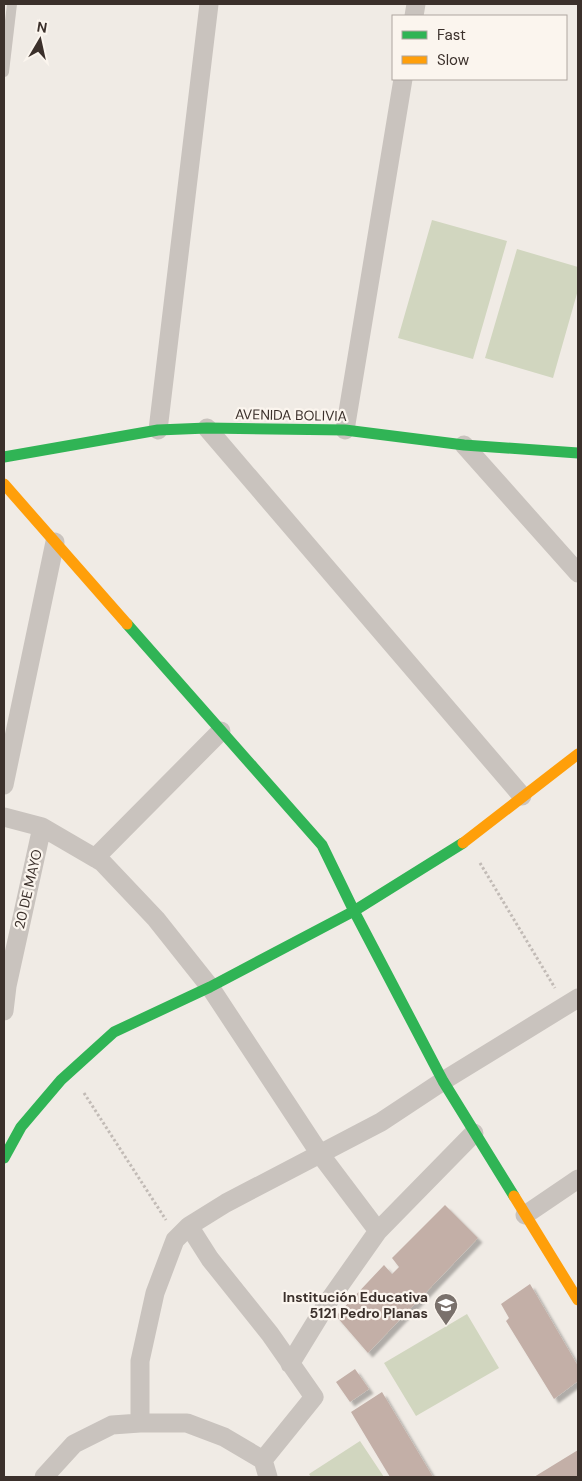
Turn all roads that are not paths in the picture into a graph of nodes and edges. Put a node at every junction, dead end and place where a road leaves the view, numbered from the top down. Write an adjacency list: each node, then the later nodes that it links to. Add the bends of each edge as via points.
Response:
1 (12, 4): 3 (lane)
2 (210, 4): 6 (street)
3 (4, 72)
4 (404, 80): 7 (street)
5 (207, 428): 6 (street, AVENIDA BOLIVIA); 7 (street, AVENIDA BOLIVIA); 17 (street)
6 (158, 430): 10 (street, AVENIDA BOLIVIA)
7 (345, 430): 8 (street, AVENIDA BOLIVIA)
8 (464, 445): 9 (street, AVENIDA BOLIVIA); 13 (street)
9 (578, 453)
10 (4, 457)
11 (4, 484): 12 (street)
12 (55, 542): 14 (street); 16 (street)
13 (578, 573)
14 (221, 730): 20 (street); 21 (street, via 322,845)
15 (578, 754): 17 (street)
16 (4, 785)
17 (522, 796): 21 (street, via 466,841)
18 (4, 817): 19 (street)
19 (42, 827): 20 (street); 22 (street, 20 DE MAYO)
20 (95, 858): 23 (street, via 156,920)
21 (354, 911): 23 (street); 26 (street)
22 (5, 985): 25 (street, 20 DE MAYO)
23 (210, 987): 28 (street); 29 (street, via 114,1032 61,1080 21,1127)
24 (572, 1002): 26 (street)
25 (4, 1011)
26 (443, 1081): 27 (street); 28 (street, via 381,1122)
27 (474, 1133): 31 (street); 33 (street)
28 (320, 1154): 32 (street); 33 (street)
29 (4, 1158)
30 (578, 1179): 31 (street)
31 (525, 1215): 34 (street)
32 (189, 1226): 35 (street, via 210,1260); 36 (street, via 175,1240 155,1293 140,1361)
33 (378, 1231): 35 (street, via 328,1302)
34 (578, 1300)
35 (290, 1364): 37 (street, via 314,1397)
36 (140, 1423): 37 (street, via 187,1423 224,1437); 38 (street, via 112,1425 74,1444)
37 (266, 1469)
38 (44, 1477)

